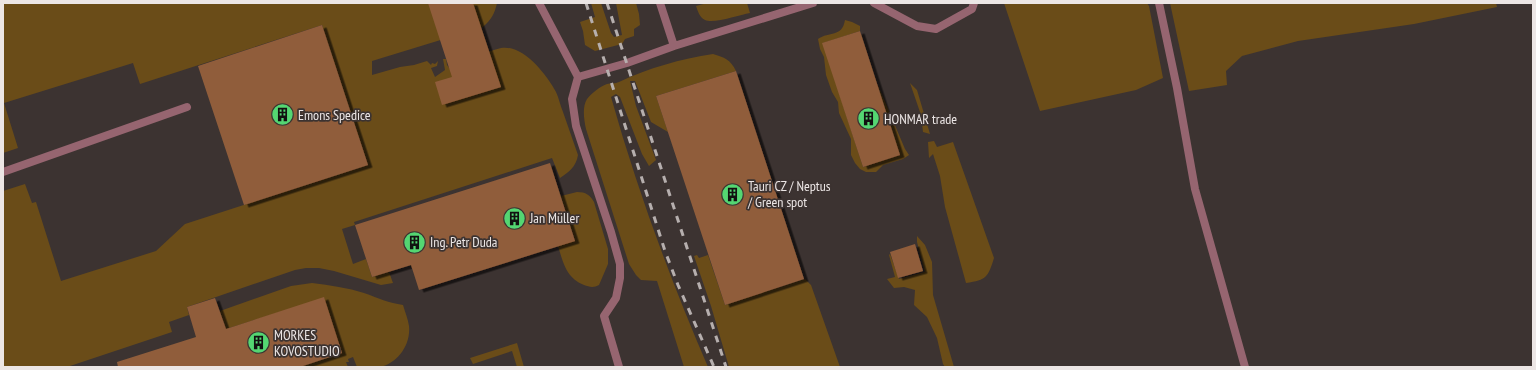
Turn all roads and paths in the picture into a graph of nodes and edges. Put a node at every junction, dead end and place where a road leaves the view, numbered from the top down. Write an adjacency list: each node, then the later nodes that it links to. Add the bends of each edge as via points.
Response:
1 (539, 3): 8 (lane)
2 (660, 3): 7 (lane)
3 (813, 3): 7 (lane)
4 (874, 3): 5 (lane, via 916,26 936,29 972,9)
5 (974, 3)
6 (1159, 3): 12 (lane, via 1195,189)
7 (674, 46): 8 (lane)
8 (578, 77): 11 (lane, via 572,99 576,126 620,264 616,298 604,316)
9 (187, 107): 10 (lane)
10 (3, 172)
11 (619, 367)
12 (1244, 367)

